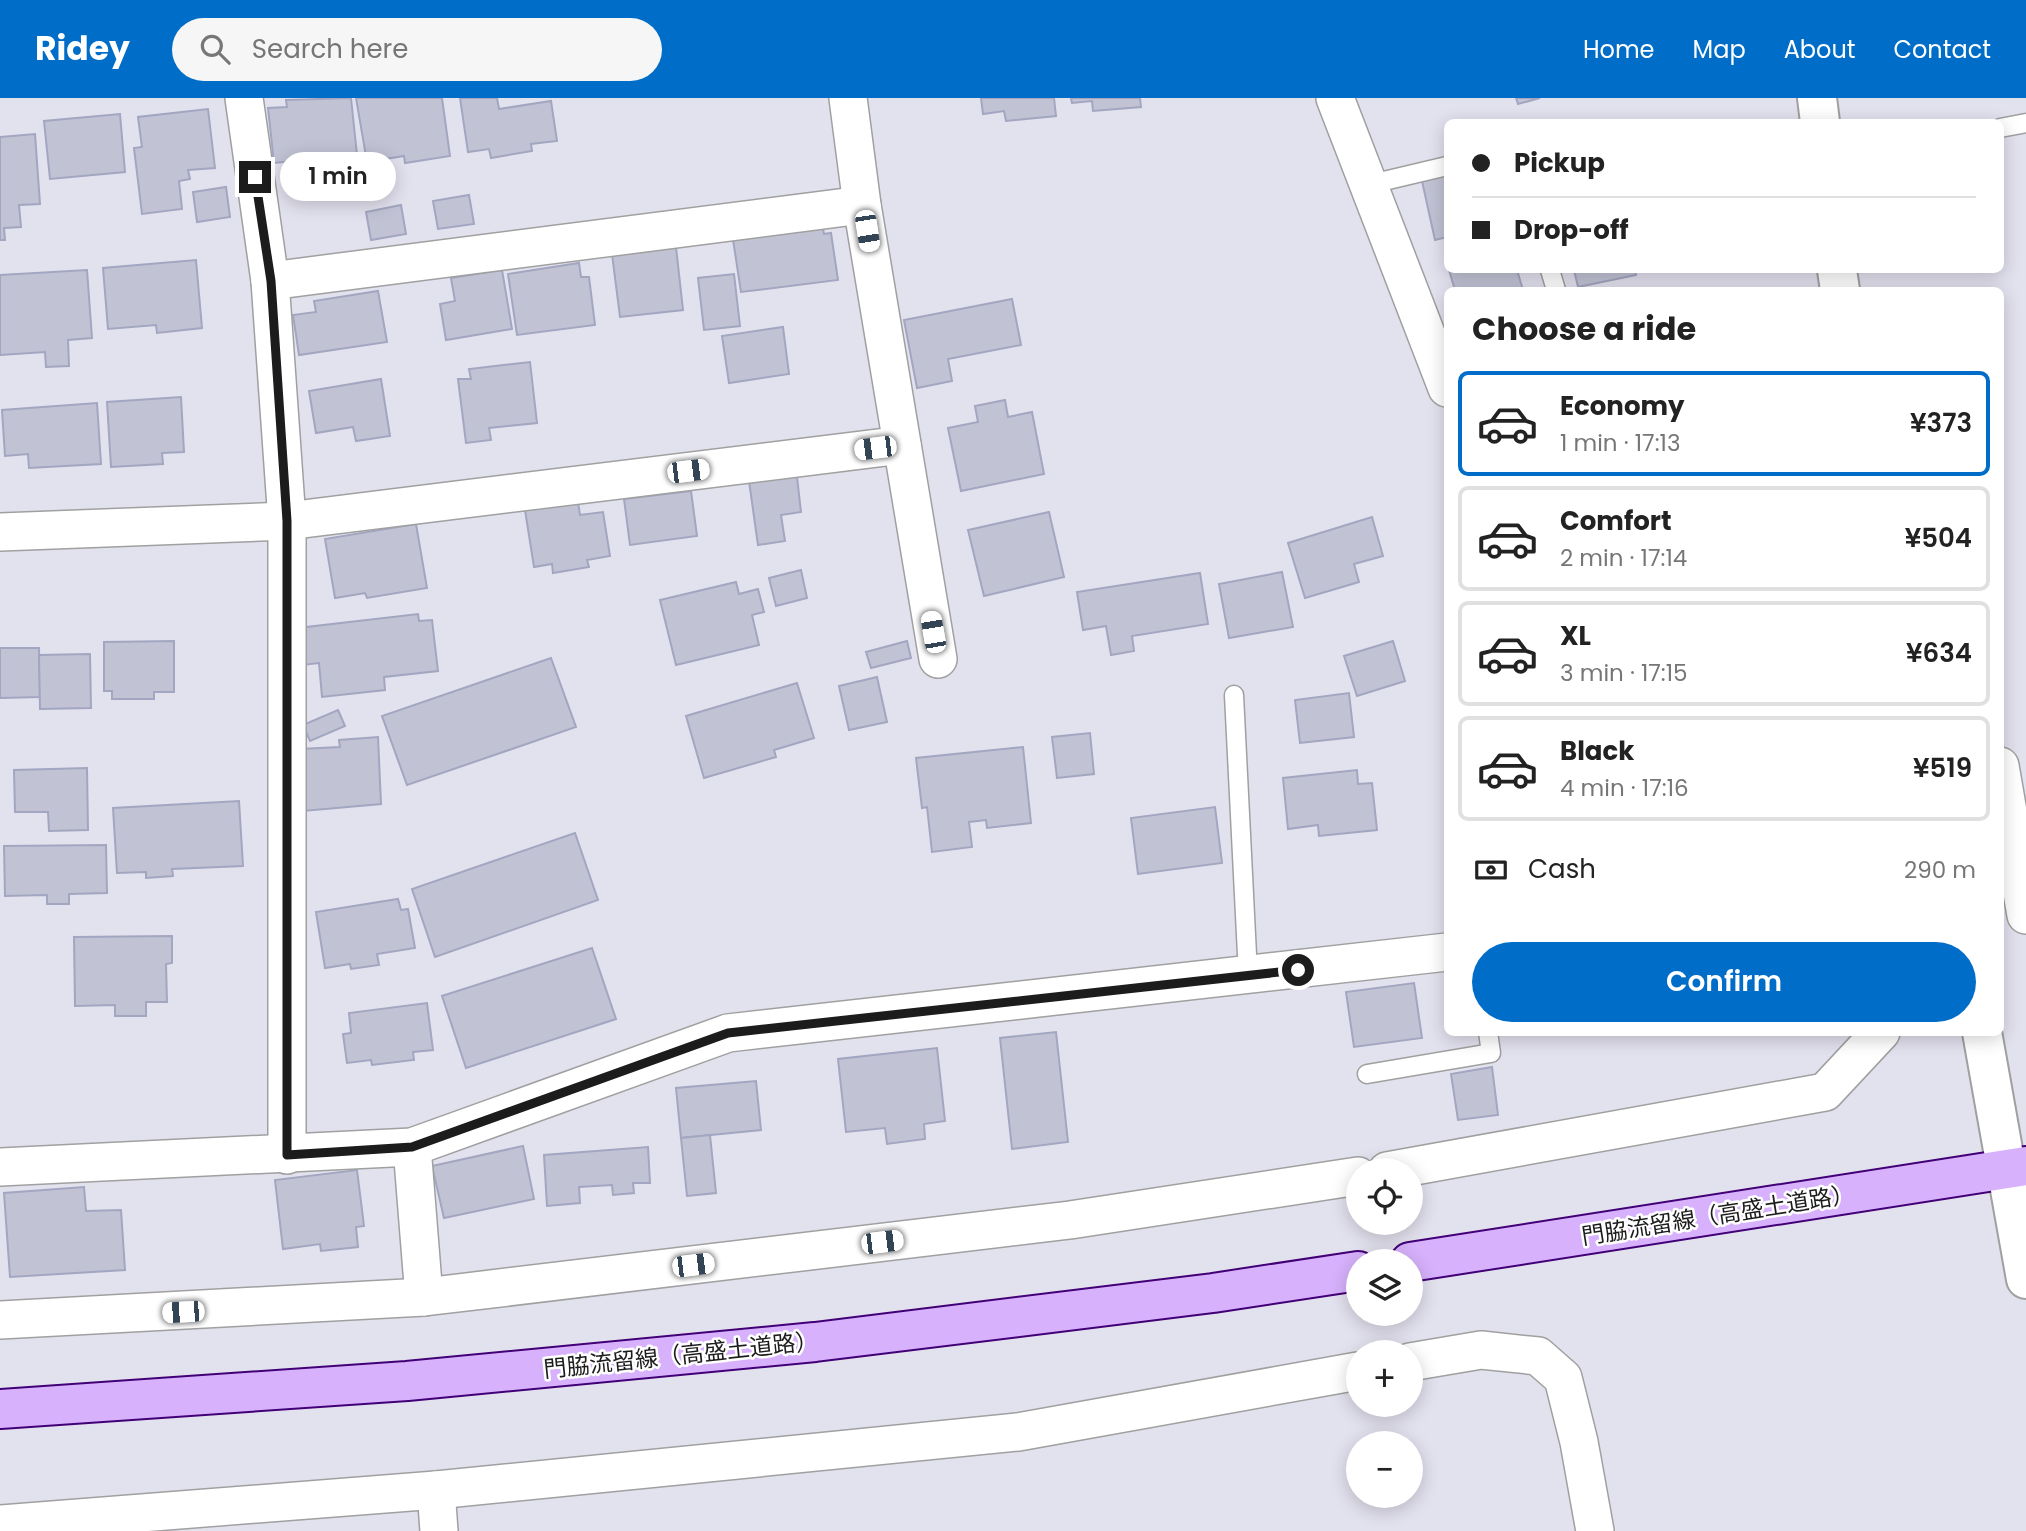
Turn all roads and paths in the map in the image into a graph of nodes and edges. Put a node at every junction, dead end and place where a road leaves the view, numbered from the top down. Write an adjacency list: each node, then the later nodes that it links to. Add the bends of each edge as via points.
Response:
1 (244, 98): 11 (street)
2 (848, 98): 10 (street)
3 (1335, 98): 9 (street)
4 (1817, 98): 5 (street)
5 (1820, 119)
6 (2026, 123): 7 (lane)
7 (2004, 127)
8 (1444, 167): 9 (lane)
9 (1367, 185): 12 (street)
10 (862, 205): 11 (street); 13 (street)
11 (271, 281): 14 (street)
12 (1444, 380)
13 (902, 445): 14 (street); 16 (street)
14 (287, 521): 15 (street); 27 (street)
15 (0, 532)
16 (938, 659)
17 (1234, 695): 21 (lane)
18 (2004, 789): 19 (street)
19 (2026, 915)
20 (1444, 952): 21 (street)
21 (1248, 975): 26 (street, via 728,1033)
22 (1489, 1036): 25 (lane, via 1491,1053)
23 (1877, 1036): 28 (street, via 1825,1092)
24 (1983, 1036): 30 (street)
25 (1367, 1074)
26 (412, 1147): 27 (street); 35 (street)
27 (287, 1155): 29 (street)
28 (1423, 1165)
29 (0, 1167)
30 (2015, 1168): 32 (main road, 門脇流留線（高盛土道路）); 34 (street)
31 (1346, 1178): 35 (street, via 1070,1220)
32 (1423, 1260)
33 (1346, 1273): 39 (main road, 門脇流留線（高盛土道路）, via 801,1343 407,1381)
34 (2026, 1279)
35 (424, 1297): 36 (street)
36 (0, 1320)
37 (1423, 1360): 43 (street, via 1481,1350 1538,1356 1563,1378)
38 (1346, 1373): 40 (street, via 1018,1432)
39 (0, 1409)
40 (436, 1490): 41 (street); 42 (street)
41 (0, 1524)
42 (439, 1531)
43 (1595, 1531)

